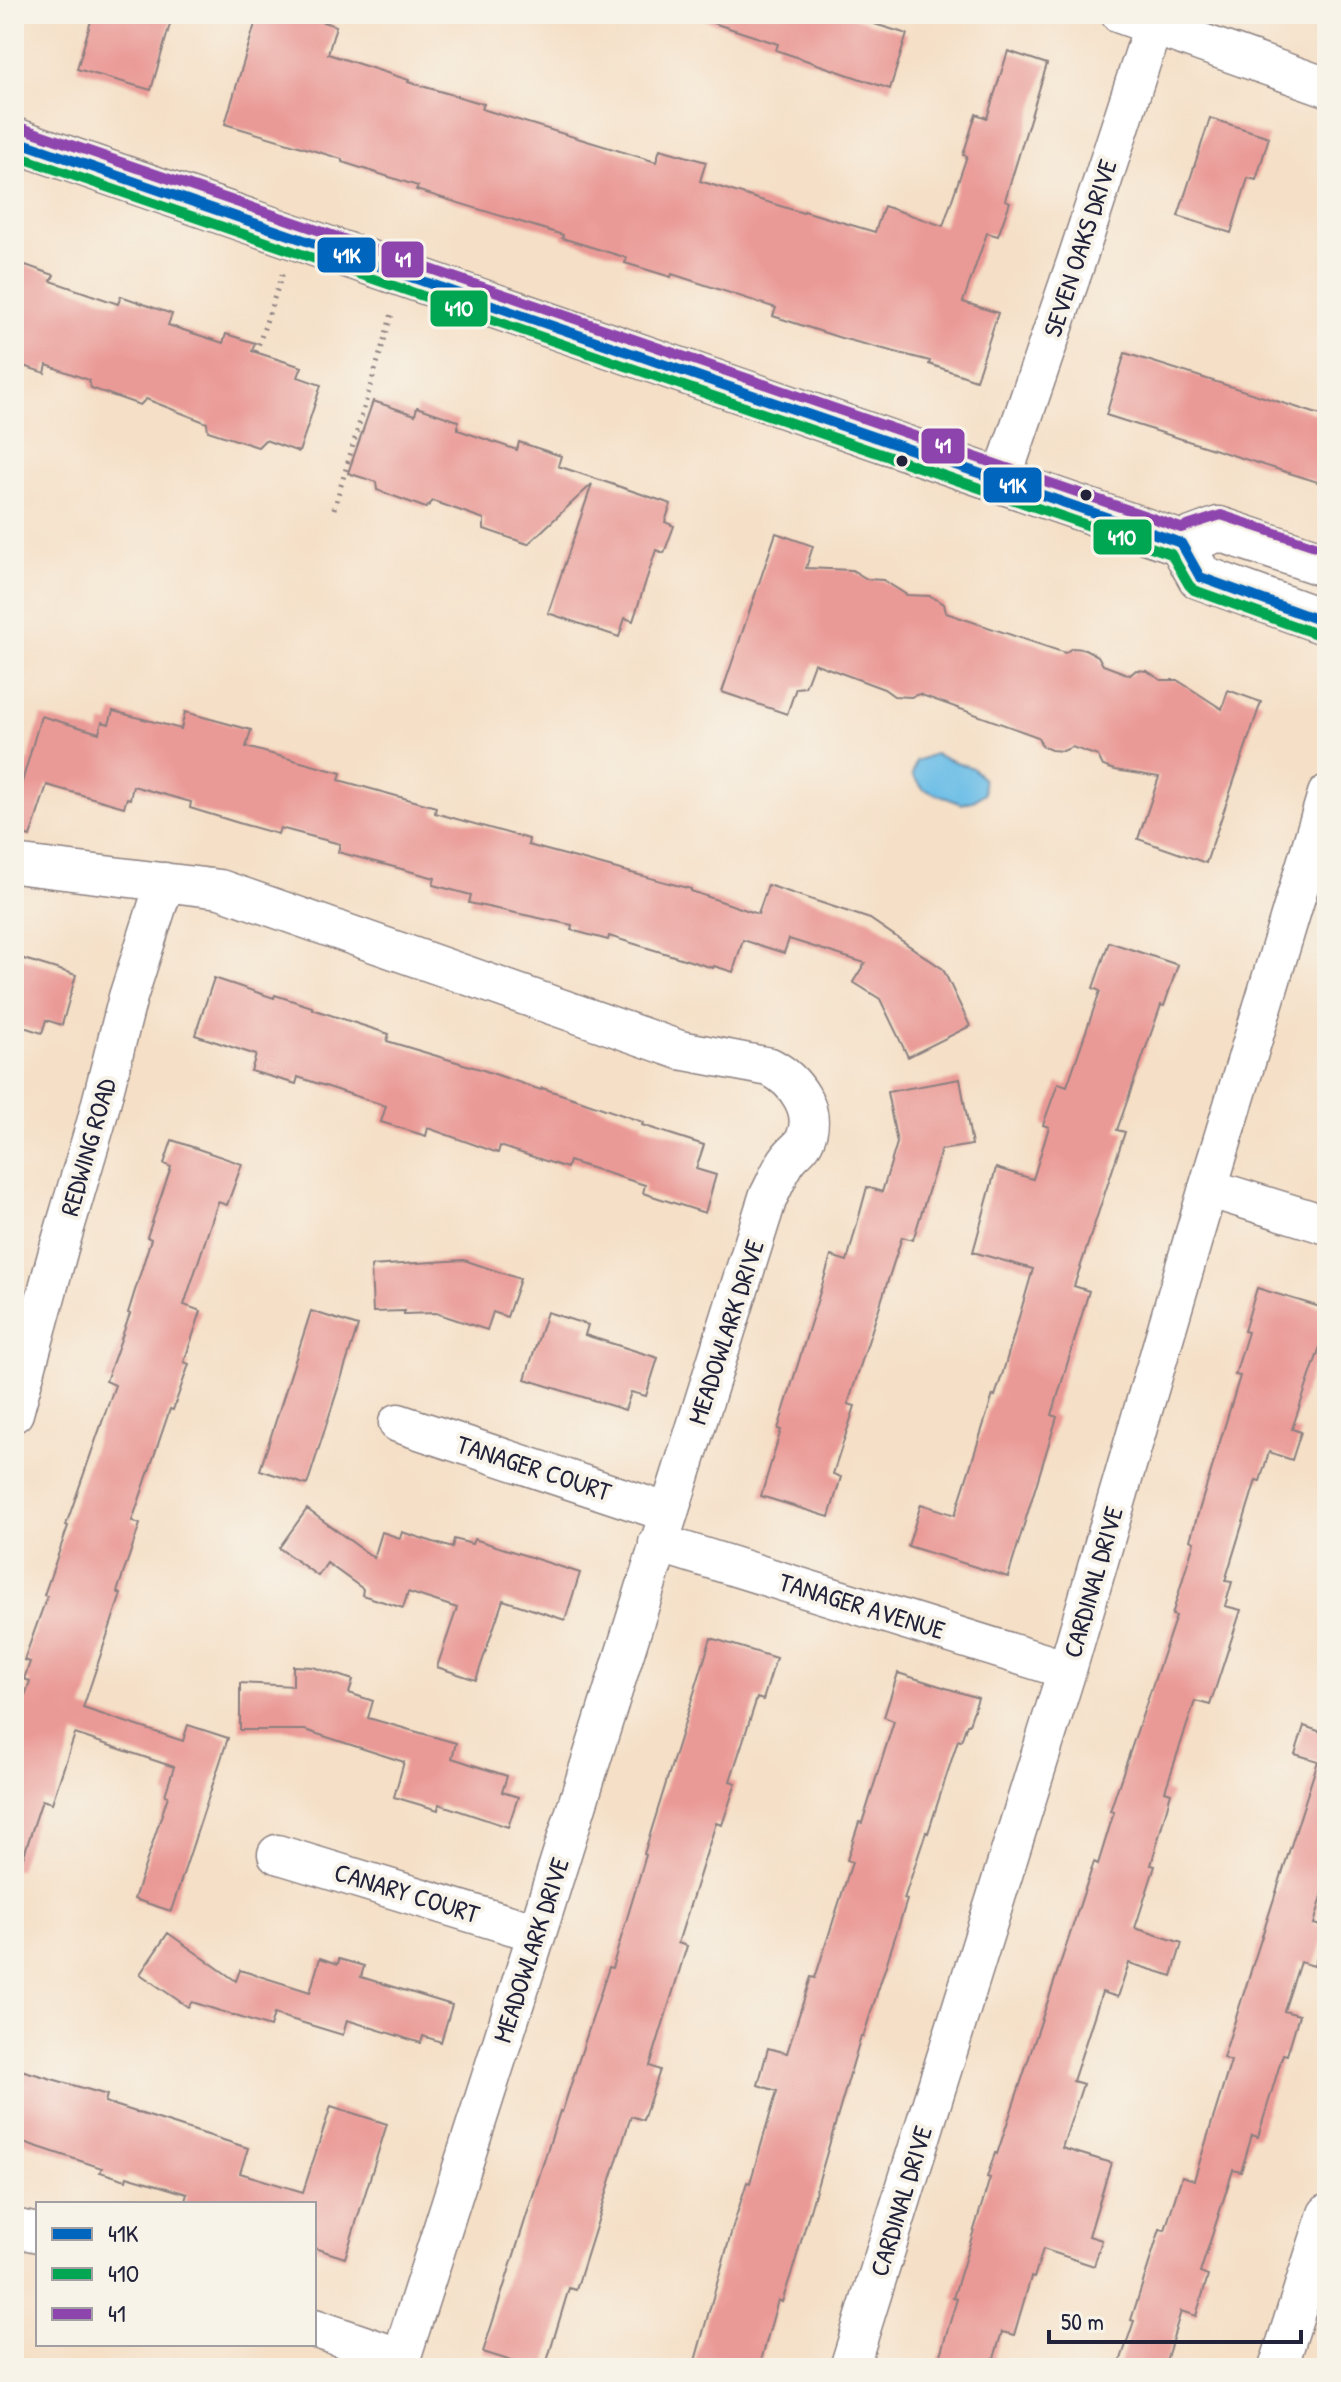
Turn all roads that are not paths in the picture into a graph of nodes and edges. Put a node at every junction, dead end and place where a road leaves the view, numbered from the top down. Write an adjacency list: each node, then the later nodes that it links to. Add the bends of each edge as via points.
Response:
1 (1143, 18): 2 (street); 4 (street, SEVEN OAKS DRIVE, via 1076,262)
2 (1327, 87)
3 (14, 140): 4 (main road)
4 (1001, 481): 5 (main road)
5 (1181, 543): 6 (main road, via 1219,529); 7 (main road, via 1200,577)
6 (1327, 565)
7 (1327, 623)
8 (1327, 794): 11 (street, CARDINAL DRIVE)
9 (14, 864): 10 (street, MEADOWLARK DRIVE)
10 (165, 882): 13 (street, REDWING ROAD, via 128,997); 15 (street, MEADOWLARK DRIVE, via 220,889 680,1050 770,1067 800,1092 810,1117 804,1143 789,1158 768,1197)
11 (1208, 1188): 12 (street); 16 (street, CARDINAL DRIVE)
12 (1327, 1225)
13 (14, 1413)
14 (398, 1423): 15 (street, TANAGER COURT)
15 (663, 1528): 16 (street, TANAGER AVENUE); 18 (street, MEADOWLARK DRIVE)
16 (1067, 1670): 24 (street, CARDINAL DRIVE)
17 (277, 1854): 18 (street, CANARY COURT)
18 (537, 1933): 23 (street, MEADOWLARK DRIVE)
19 (1327, 2214): 25 (street)
20 (14, 2228): 21 (street)
21 (36, 2233)
22 (316, 2329): 23 (street)
23 (399, 2363)
24 (849, 2368)
25 (1278, 2368)

